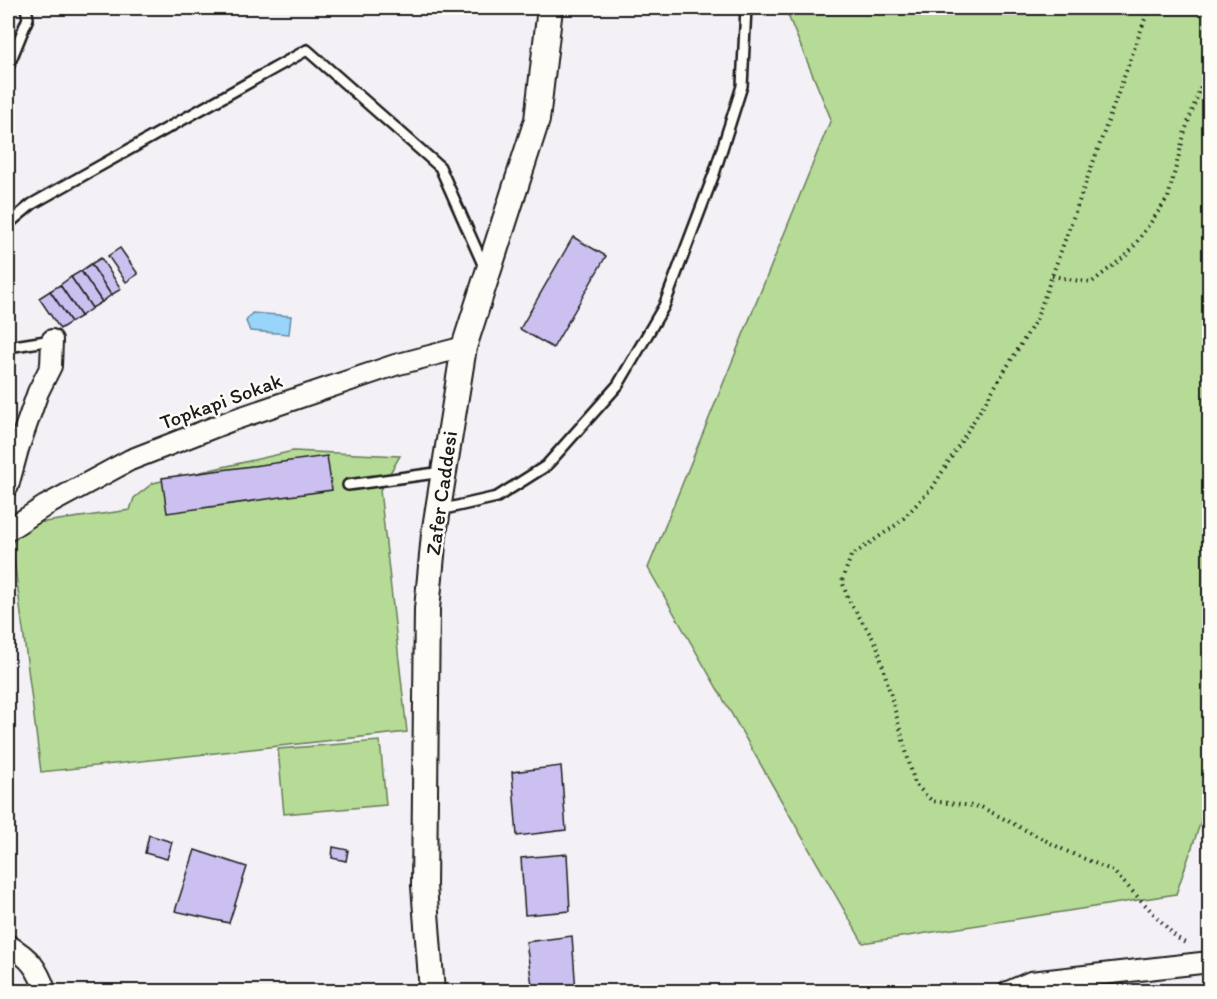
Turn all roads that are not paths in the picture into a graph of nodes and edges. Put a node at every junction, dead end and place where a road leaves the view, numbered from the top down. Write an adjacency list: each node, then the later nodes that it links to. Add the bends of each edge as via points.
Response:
1 (26, 8): 4 (lane, via 28,18)
2 (550, 8): 6 (street, Zafer Caddesi, via 537,120)
3 (746, 8): 13 (lane, via 742,86 714,174 664,306 618,385 546,466 497,497)
4 (8, 67)
5 (8, 224): 6 (lane, via 32,204 307,50 440,167)
6 (487, 274): 9 (street, Zafer Caddesi)
7 (52, 340): 8 (lane); 12 (street, via 51,366 38,392)
8 (8, 347)
9 (464, 347): 10 (street, Zafer Caddesi); 14 (street, Topkapi Sokak, via 395,365 129,460)
10 (443, 472): 11 (lane); 13 (street, Zafer Caddesi)
11 (348, 485)
12 (8, 486)
13 (437, 511): 18 (street, Zafer Caddesi, via 427,609 425,715 424,886)
14 (8, 530)
15 (8, 945): 17 (street, via 38,971)
16 (1209, 962): 19 (street, via 1031,982)
17 (46, 992)
18 (432, 992)
19 (1008, 992)

